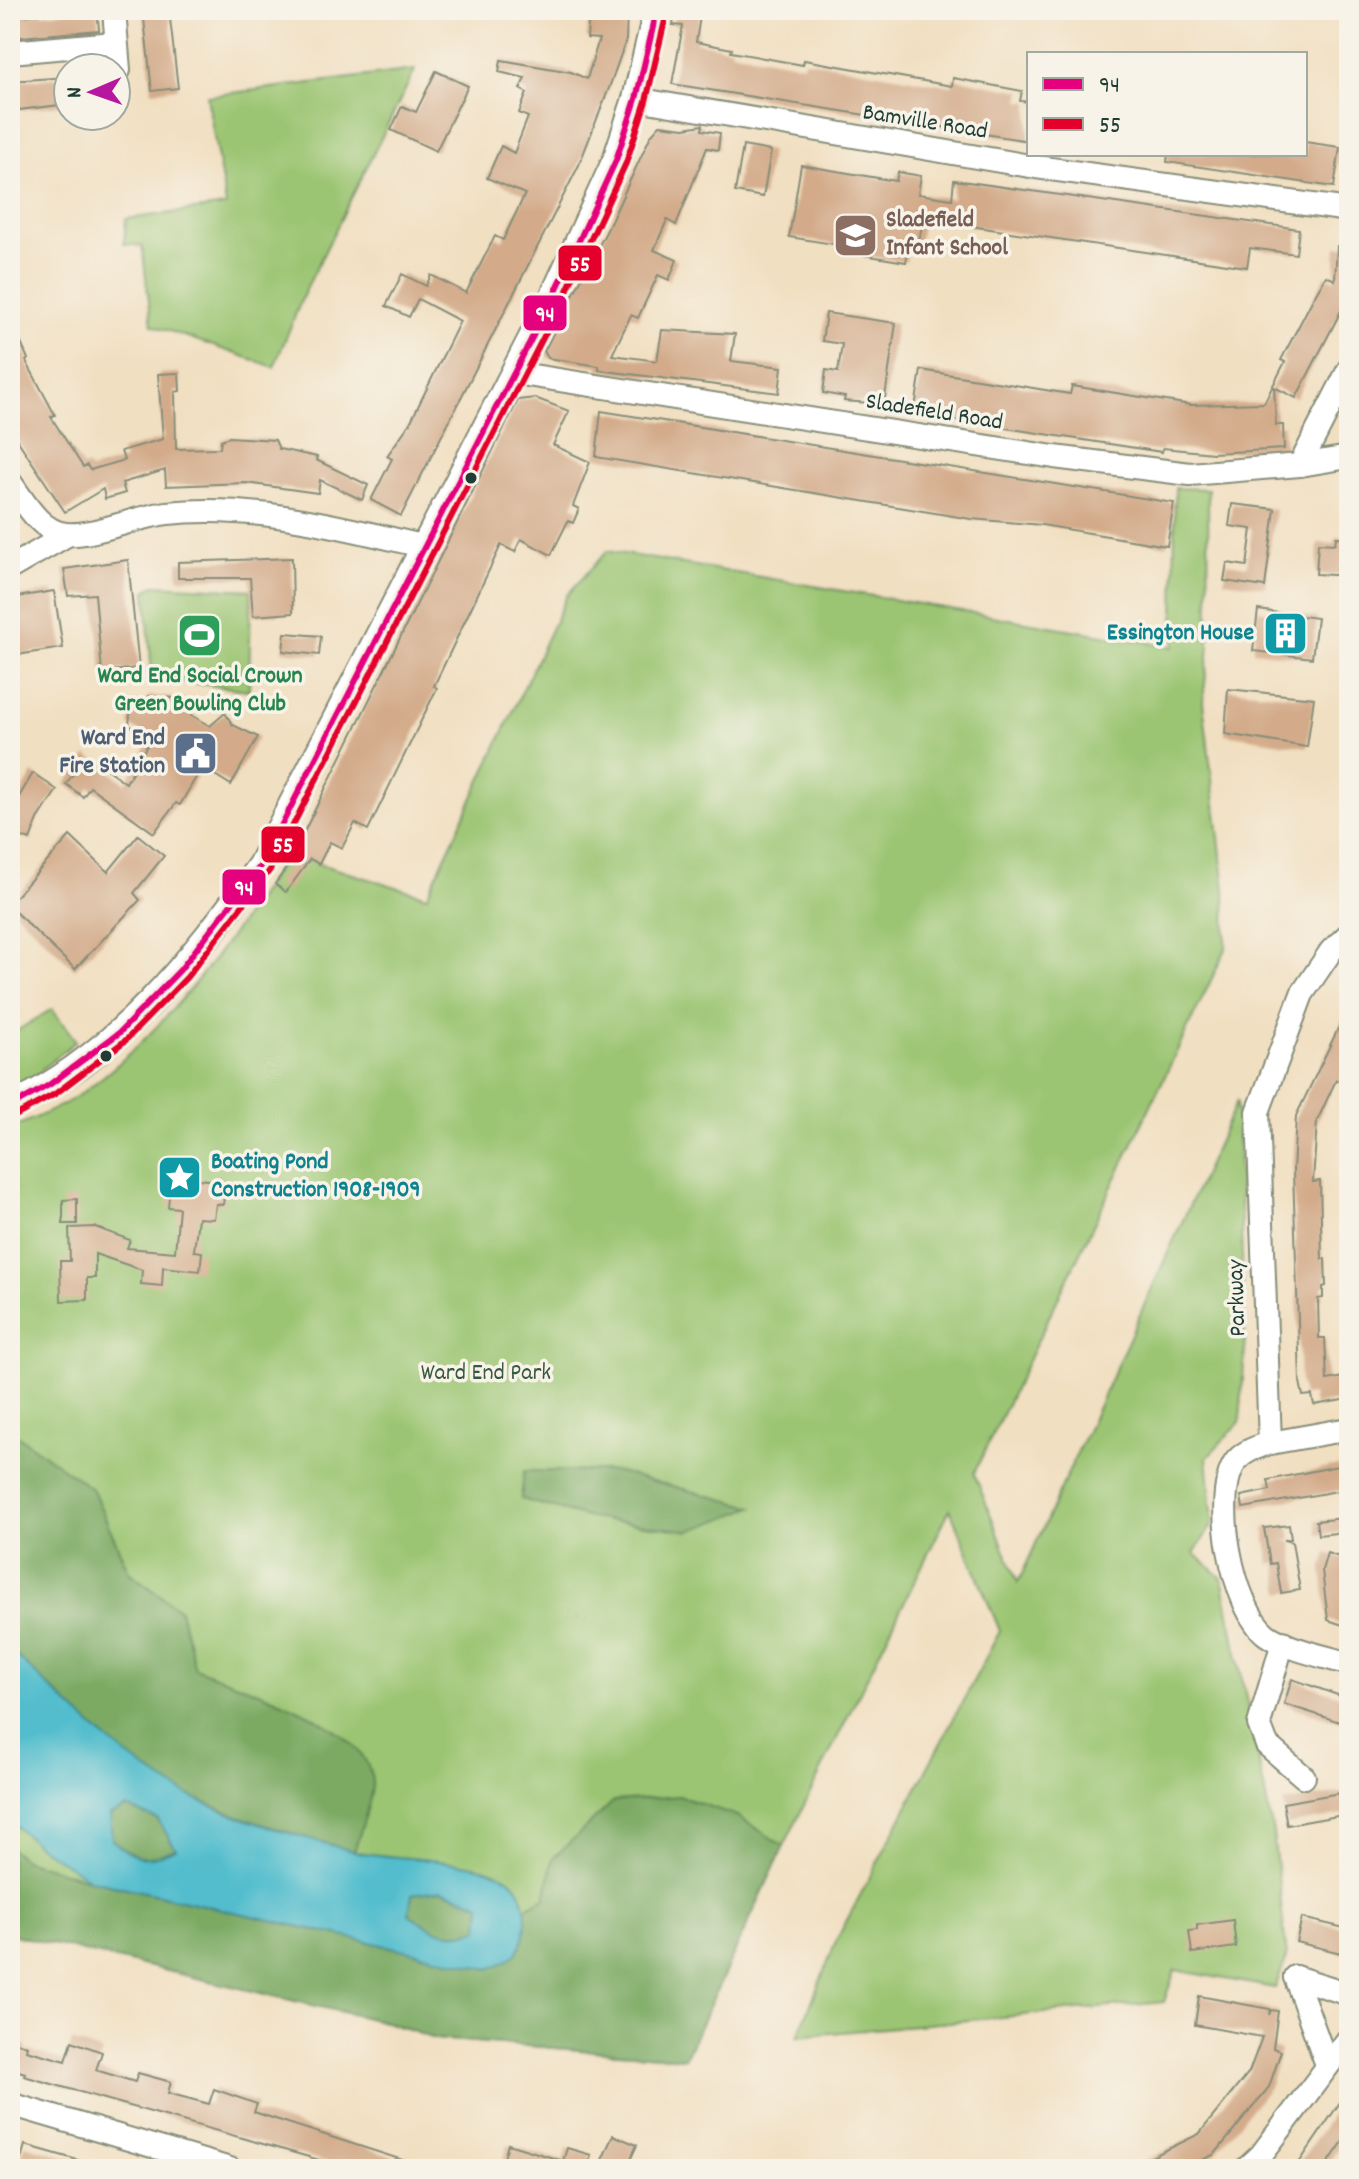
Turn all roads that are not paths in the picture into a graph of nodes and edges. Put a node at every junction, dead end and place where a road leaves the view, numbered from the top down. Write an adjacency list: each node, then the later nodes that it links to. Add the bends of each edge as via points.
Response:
1 (114, 10): 3 (street)
2 (657, 10): 6 (main road)
3 (114, 43): 4 (street); 5 (street)
4 (10, 52)
5 (116, 52)
6 (636, 99): 7 (street, Bamville Road, via 1036,167); 9 (main road, via 616,160)
7 (1349, 210)
8 (1349, 369): 11 (street)
9 (514, 373): 11 (street, Sladefield Road, via 1190,474); 14 (main road)
10 (1349, 457): 11 (street, Sladefield Road)
11 (1300, 465)
12 (10, 482): 13 (street, via 46,528)
13 (67, 535): 14 (street, via 167,513 242,513 307,518); 15 (street)
14 (418, 545): 17 (main road, via 261,865 147,1009 81,1066)
15 (10, 568)
16 (1349, 934): 19 (street, Parkway, via 1302,994 1258,1112)
17 (10, 1107)
18 (1349, 1429): 19 (street)
19 (1270, 1443): 20 (street, via 1235,1462 1228,1481 1229,1546 1250,1614 1266,1634)
20 (1283, 1642): 21 (street); 22 (street, via 1259,1724 1267,1745)
21 (1349, 1664)
22 (1304, 1777)
23 (1349, 1994): 25 (street, via 1295,1977)
24 (1349, 2038): 25 (street)
25 (1327, 2065): 28 (street)
26 (10, 2104): 27 (street)
27 (230, 2169)
28 (1246, 2169)

